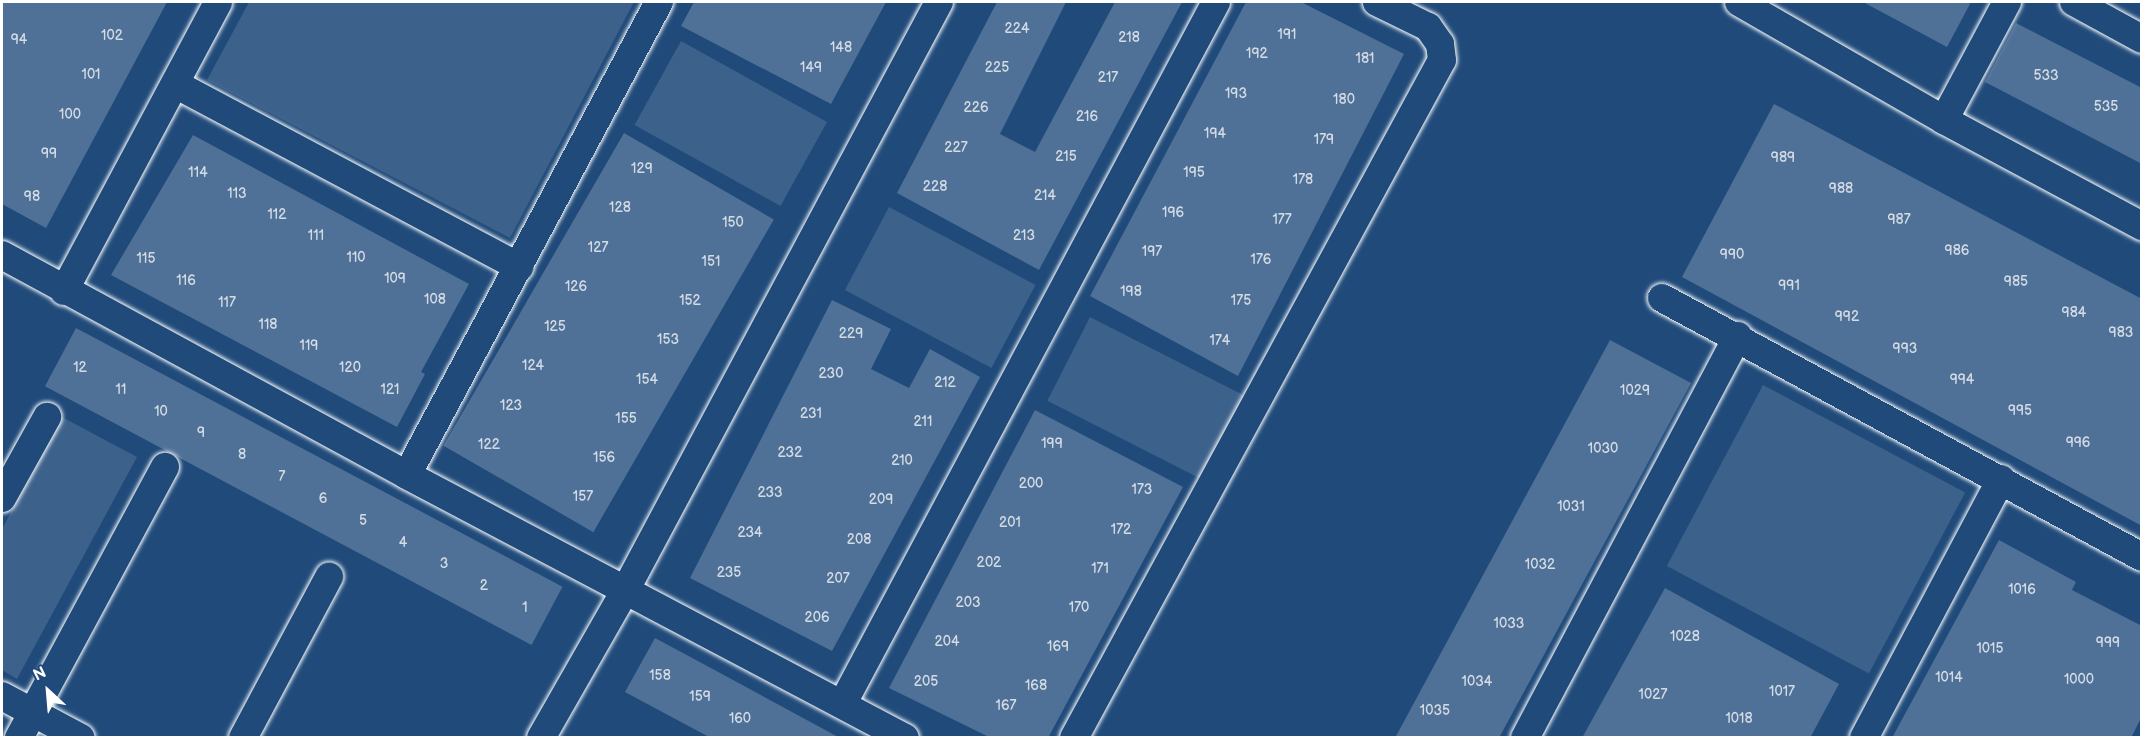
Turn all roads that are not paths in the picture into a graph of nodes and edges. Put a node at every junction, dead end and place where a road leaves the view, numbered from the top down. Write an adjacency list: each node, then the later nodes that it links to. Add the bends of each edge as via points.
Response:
1 (218, 2): 10 (street)
2 (659, 2): 14 (street)
3 (939, 2): 25 (street)
4 (1216, 2): 27 (street)
5 (1377, 2): 34 (street, via 1428,27 1440,44 1442,60)
6 (1738, 2): 11 (street)
7 (2007, 2): 11 (street)
8 (2074, 2): 9 (street)
9 (2142, 39)
10 (175, 84): 14 (street); 15 (street)
11 (1944, 120): 12 (street)
12 (2142, 226)
13 (2, 255): 15 (street)
14 (519, 267): 20 (street)
15 (64, 291): 20 (street)
16 (1662, 298): 17 (street)
17 (1738, 336): 21 (street); 35 (street)
18 (47, 417): 22 (street)
19 (165, 466): 28 (street)
20 (407, 475): 25 (street)
21 (2001, 479): 23 (street); 36 (street)
22 (2, 498)
23 (2142, 557)
24 (329, 577): 31 (street)
25 (626, 589): 27 (street); 32 (street)
26 (2, 696): 28 (street)
27 (843, 703): 33 (street)
28 (32, 712): 29 (street); 30 (street)
29 (18, 738)
30 (81, 738)
31 (243, 738)
32 (541, 738)
33 (904, 738)
34 (1074, 738)
35 (1525, 738)
36 (1864, 738)

